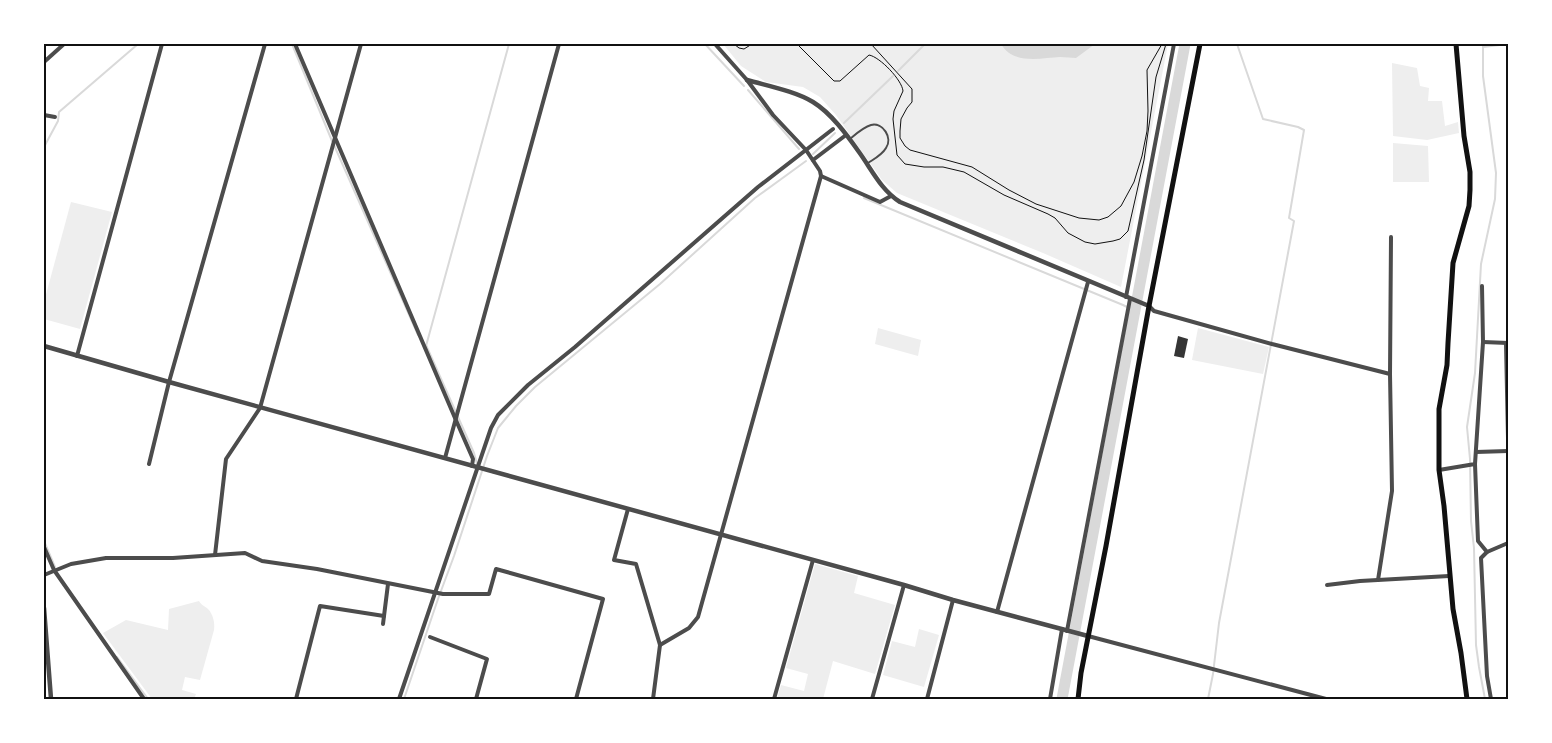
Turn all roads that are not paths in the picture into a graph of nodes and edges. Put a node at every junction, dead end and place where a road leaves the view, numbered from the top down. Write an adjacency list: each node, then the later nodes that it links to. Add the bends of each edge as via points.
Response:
1 (64, 44): 11 (street)
2 (162, 44): 31 (street)
3 (265, 44): 33 (street)
4 (296, 44): 17 (street)
5 (361, 44): 17 (street)
6 (559, 44): 35 (street)
7 (715, 44): 12 (street)
8 (1174, 44): 26 (street)
9 (1200, 44): 27 (main road)
10 (1456, 44): 43 (main road, via 1470,190 1469,206 1453,263 1447,365 1439,409)
11 (44, 62)
12 (747, 80): 16 (street, via 812,102 828,114); 18 (street, via 773,115)
13 (44, 115): 14 (street)
14 (56, 117)
15 (833, 129): 18 (street)
16 (848, 137): 19 (street); 20 (street); 20 (lane, via 877,124 887,134 889,140 885,150)
17 (335, 138): 34 (street); 35 (street)
18 (806, 150): 19 (street); 42 (street, via 758,187 528,385 498,415)
19 (813, 160): 21 (street)
20 (867, 164): 22 (street)
21 (821, 176): 22 (street, via 880,202); 45 (street)
22 (891, 196): 24 (street, via 911,208)
23 (1391, 237): 32 (street)
24 (1088, 282): 26 (street); 61 (street)
25 (1482, 286): 28 (street)
26 (1128, 298): 27 (street); 64 (street)
27 (1149, 306): 32 (street, via 1154,312); 65 (main road)
28 (1483, 342): 29 (street); 38 (street)
29 (1507, 344): 36 (street)
30 (44, 346): 31 (street)
31 (77, 356): 33 (street)
32 (1390, 374): 54 (street, via 1392,491)
33 (169, 382): 34 (street); 40 (street)
34 (260, 408): 39 (street); 49 (street, via 226,459)
35 (455, 418): 39 (street); 42 (street)
36 (1508, 438)
37 (1508, 450): 38 (street)
38 (1476, 452): 41 (street)
39 (444, 458): 42 (street)
40 (149, 464)
41 (1475, 464): 43 (street); 48 (street, via 1478,541)
42 (475, 466): 44 (street); 58 (street)
43 (1438, 470): 53 (main road)
44 (628, 509): 45 (street); 67 (street, via 614,560 636,564)
45 (721, 534): 50 (street); 67 (street, via 698,617 689,628)
46 (1508, 543): 48 (street)
47 (44, 547): 51 (street)
48 (1487, 552): 82 (street, via 1481,558)
49 (215, 555): 51 (street, via 106,558); 55 (street, via 246,553 262,561)
50 (813, 560): 56 (street); 75 (street)
51 (54, 570): 52 (street); 69 (street)
52 (44, 574)
53 (1449, 576): 54 (street); 81 (main road)
54 (1378, 580): 57 (street)
55 (388, 584): 58 (street); 62 (street)
56 (904, 585): 59 (street); 76 (street)
57 (1327, 585)
58 (434, 593): 71 (street); 73 (street, via 489,594 496,569 602,599)
59 (953, 600): 61 (street); 77 (street)
60 (44, 608): 68 (street)
61 (997, 612): 64 (street)
62 (384, 616): 63 (street); 70 (street, via 320,606)
63 (383, 624)
64 (1065, 630): 65 (street); 78 (street)
65 (1088, 636): 79 (main road); 80 (street)
66 (430, 637): 72 (street, via 487,659)
67 (660, 645): 74 (street)
68 (51, 699)
69 (144, 699)
70 (296, 699)
71 (399, 699)
72 (476, 699)
73 (576, 699)
74 (653, 699)
75 (774, 699)
76 (872, 699)
77 (927, 699)
78 (1050, 699)
79 (1078, 699)
80 (1326, 699)
81 (1467, 699)
82 (1491, 699)

